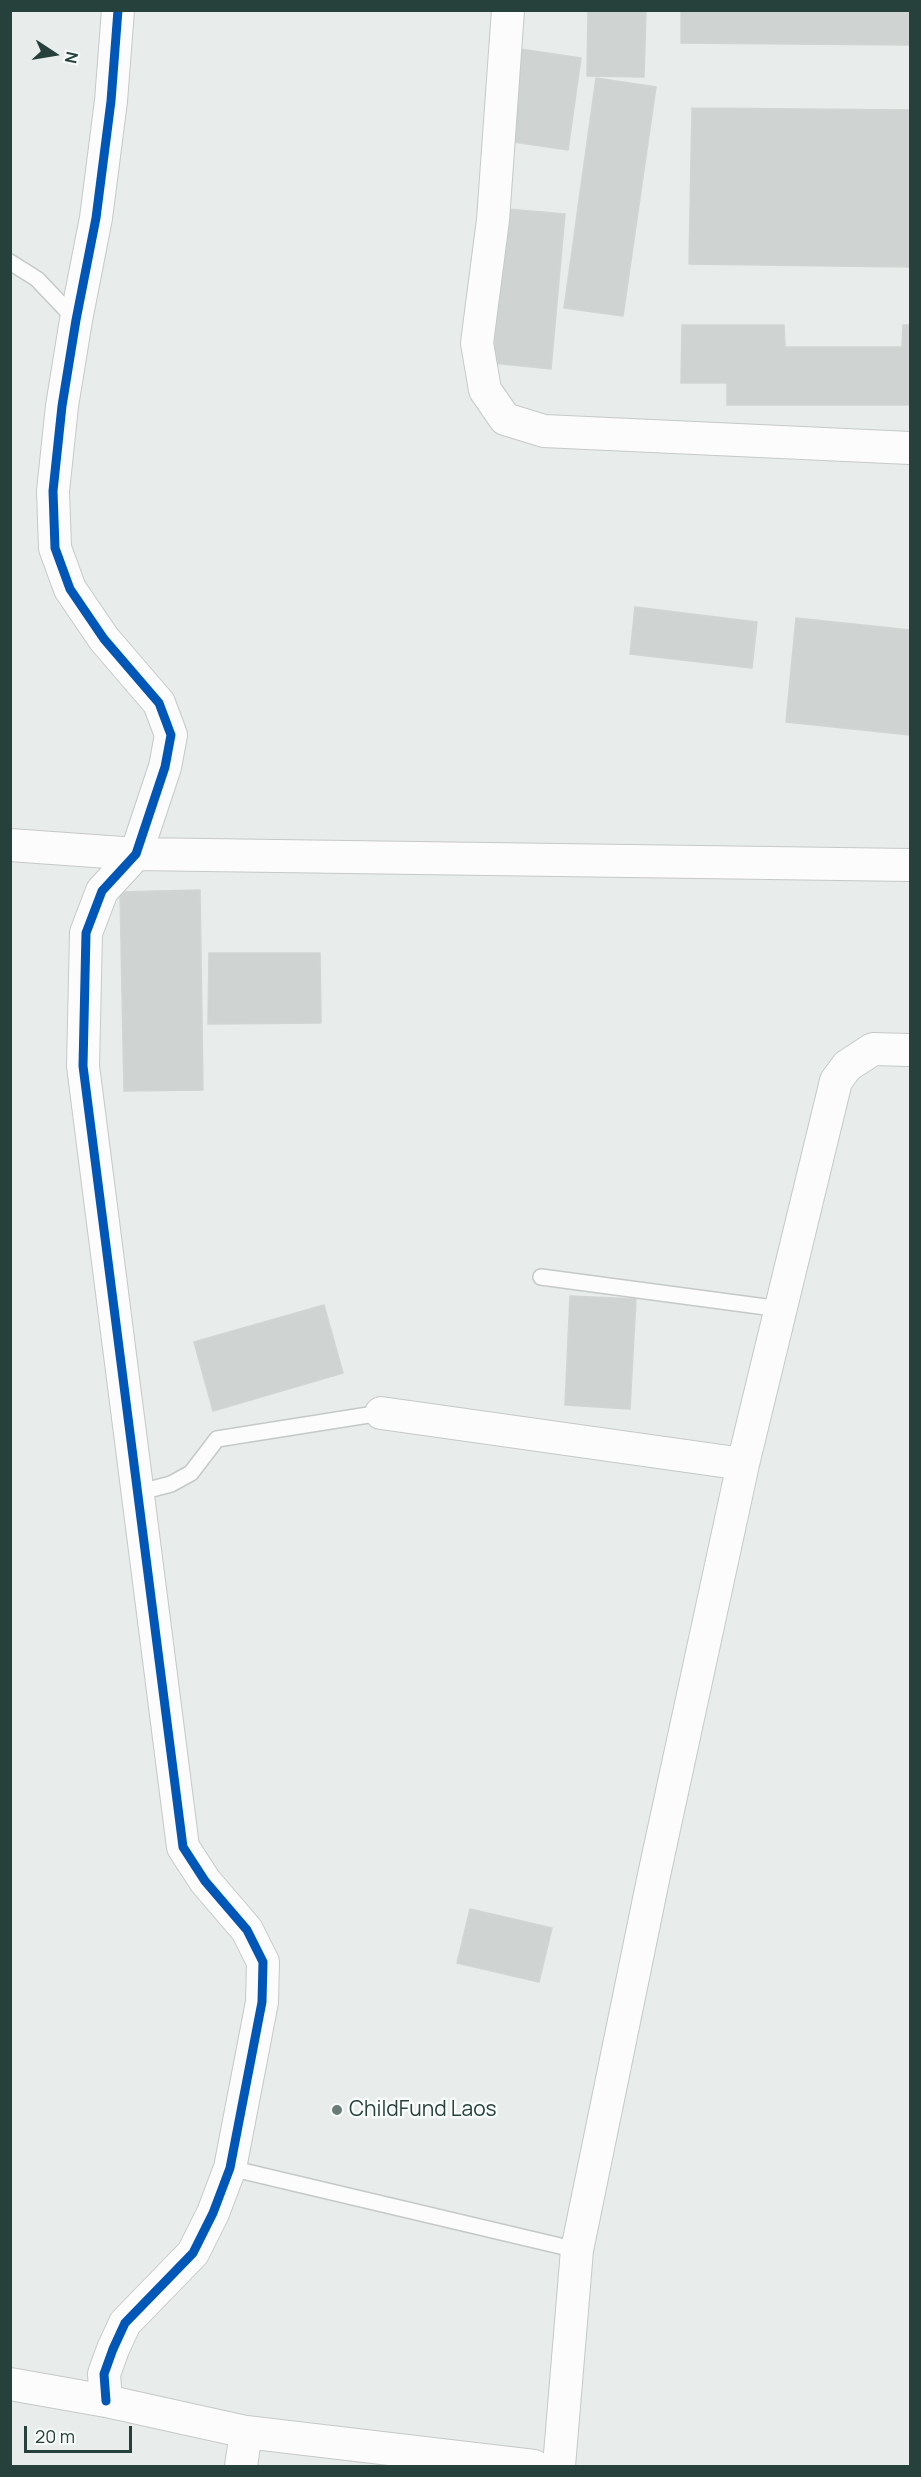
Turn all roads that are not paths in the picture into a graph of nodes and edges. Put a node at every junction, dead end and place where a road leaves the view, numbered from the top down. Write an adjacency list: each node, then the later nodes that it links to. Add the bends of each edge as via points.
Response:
1 (118, 10): 4 (street, via 96,218)
2 (508, 10): 5 (street, via 493,220 477,343 485,390 505,419 543,431)
3 (10, 262): 4 (lane, via 37,279)
4 (76, 320): 7 (street, via 53,491 55,548 70,590 104,639 159,703 171,735 165,767)
5 (910, 448)
6 (10, 845): 7 (street)
7 (136, 854): 8 (street); 14 (street, via 102,891 86,933 83,1066)
8 (910, 865)
9 (910, 1050): 11 (street, via 873,1049 847,1066 836,1081)
10 (541, 1276): 11 (lane)
11 (781, 1310): 13 (street)
12 (381, 1413): 13 (street); 14 (lane, via 217,1439 191,1473 171,1484)
13 (743, 1464): 16 (street)
14 (137, 1493): 15 (street, via 183,1846 205,1881 247,1930 263,1962 262,2002)
15 (230, 2168): 16 (lane); 18 (street, via 193,2253 125,2323 104,2374)
16 (577, 2250): 22 (street)
17 (10, 2384): 18 (street)
18 (106, 2401): 19 (street)
19 (246, 2432): 20 (street); 21 (street)
20 (241, 2466)
21 (534, 2466)
22 (559, 2466)

